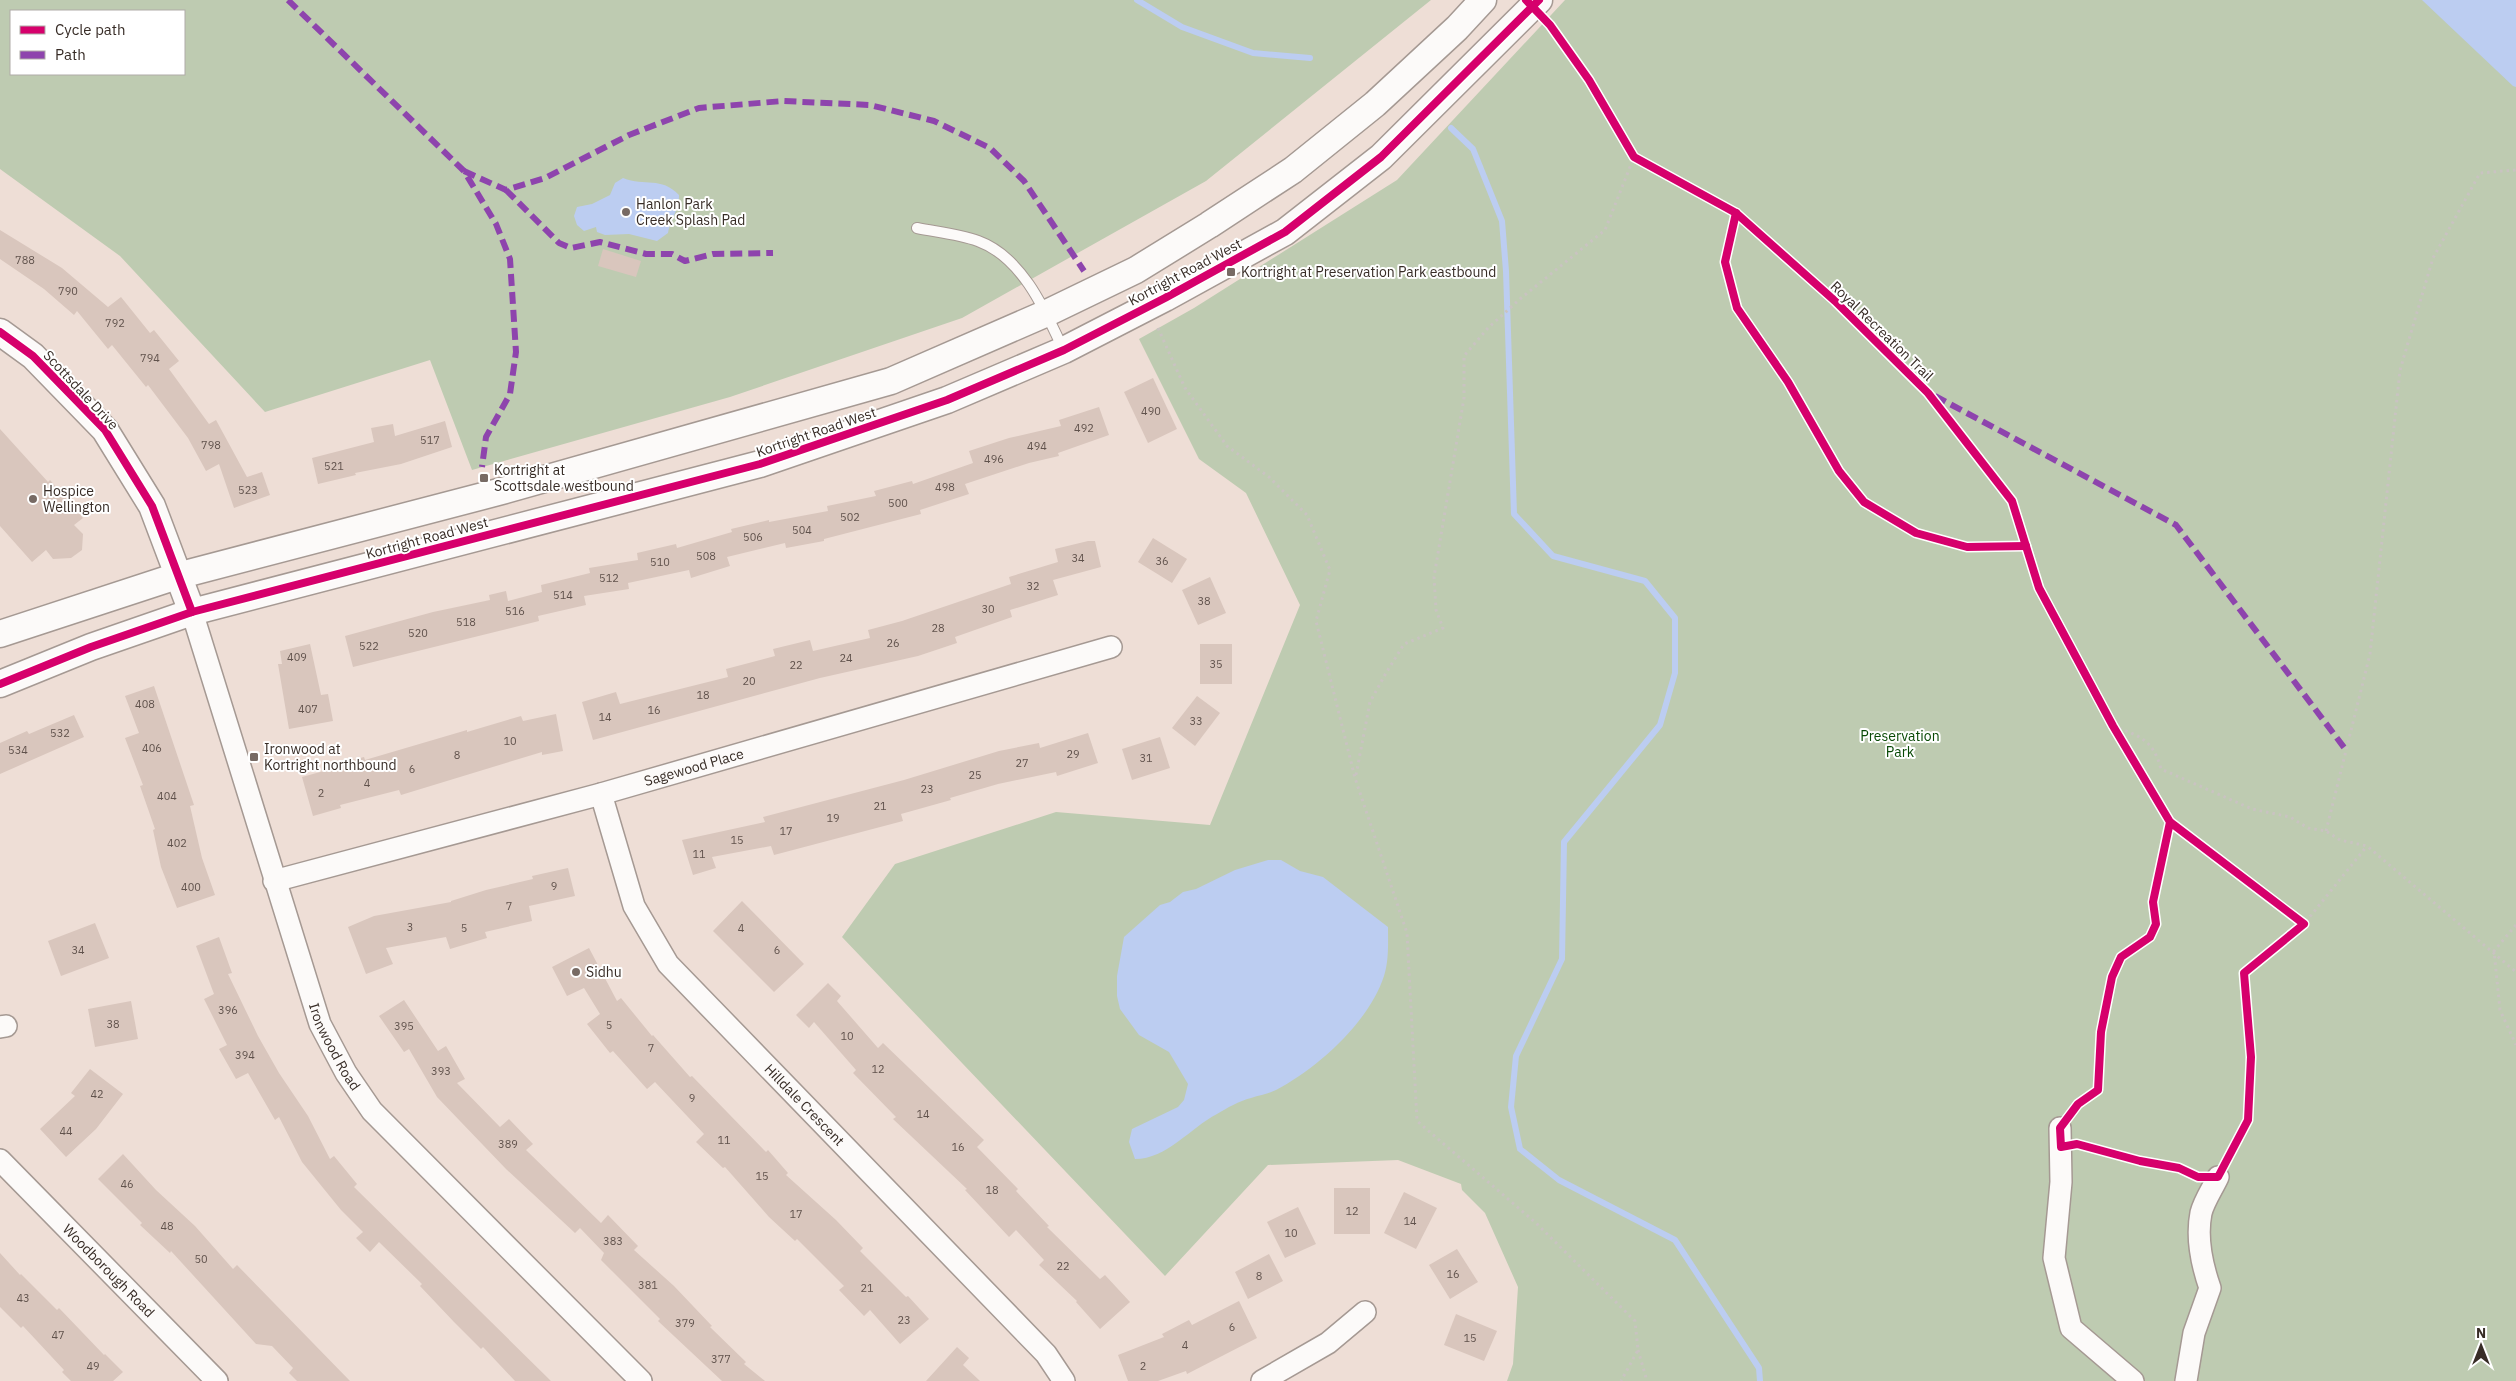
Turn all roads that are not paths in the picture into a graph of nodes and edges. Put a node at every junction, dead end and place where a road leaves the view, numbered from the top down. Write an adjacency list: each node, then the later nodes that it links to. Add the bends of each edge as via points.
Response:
1 (1483, 0): 4 (street, Kortright Road West, via 1375,104 1293,170 1136,270)
2 (1539, 0): 6 (street, Kortright Road West, via 1380,157 1285,232)
3 (917, 228): 4 (lane, via 978,241 1010,260)
4 (1047, 313): 6 (lane); 7 (street, Kortright Road West, via 891,381 502,492)
5 (0, 332): 7 (street, Scottsdale Drive, via 33,356 105,430 152,506)
6 (1064, 350): 8 (street, Kortright Road West, via 947,400 760,464)
7 (177, 576): 8 (street, Scottsdale Drive); 9 (street, Kortright Road West)
8 (192, 612): 11 (street, Kortright Road West, via 91,647); 13 (street, Ironwood Road)
9 (0, 634)
10 (1111, 647): 12 (street, Sagewood Place)
11 (0, 684)
12 (601, 794): 13 (street, Sagewood Place); 20 (street, Hilldale Crescent, via 634,906 668,964 1039,1347)
13 (274, 881): 19 (street, Ironwood Road, via 320,1024 346,1073 372,1111)
14 (2060, 1138): 22 (street, via 2061,1182 2054,1258 2070,1328)
15 (0, 1160): 18 (street, Woodborough Road)
16 (2218, 1177): 23 (street, via 2201,1212 2203,1267 2210,1288 2194,1332)
17 (1365, 1312): 21 (street, via 1328,1343)
18 (217, 1381)
19 (641, 1381)
20 (1064, 1381)
21 (1262, 1381)
22 (2133, 1381)
23 (2186, 1381)

